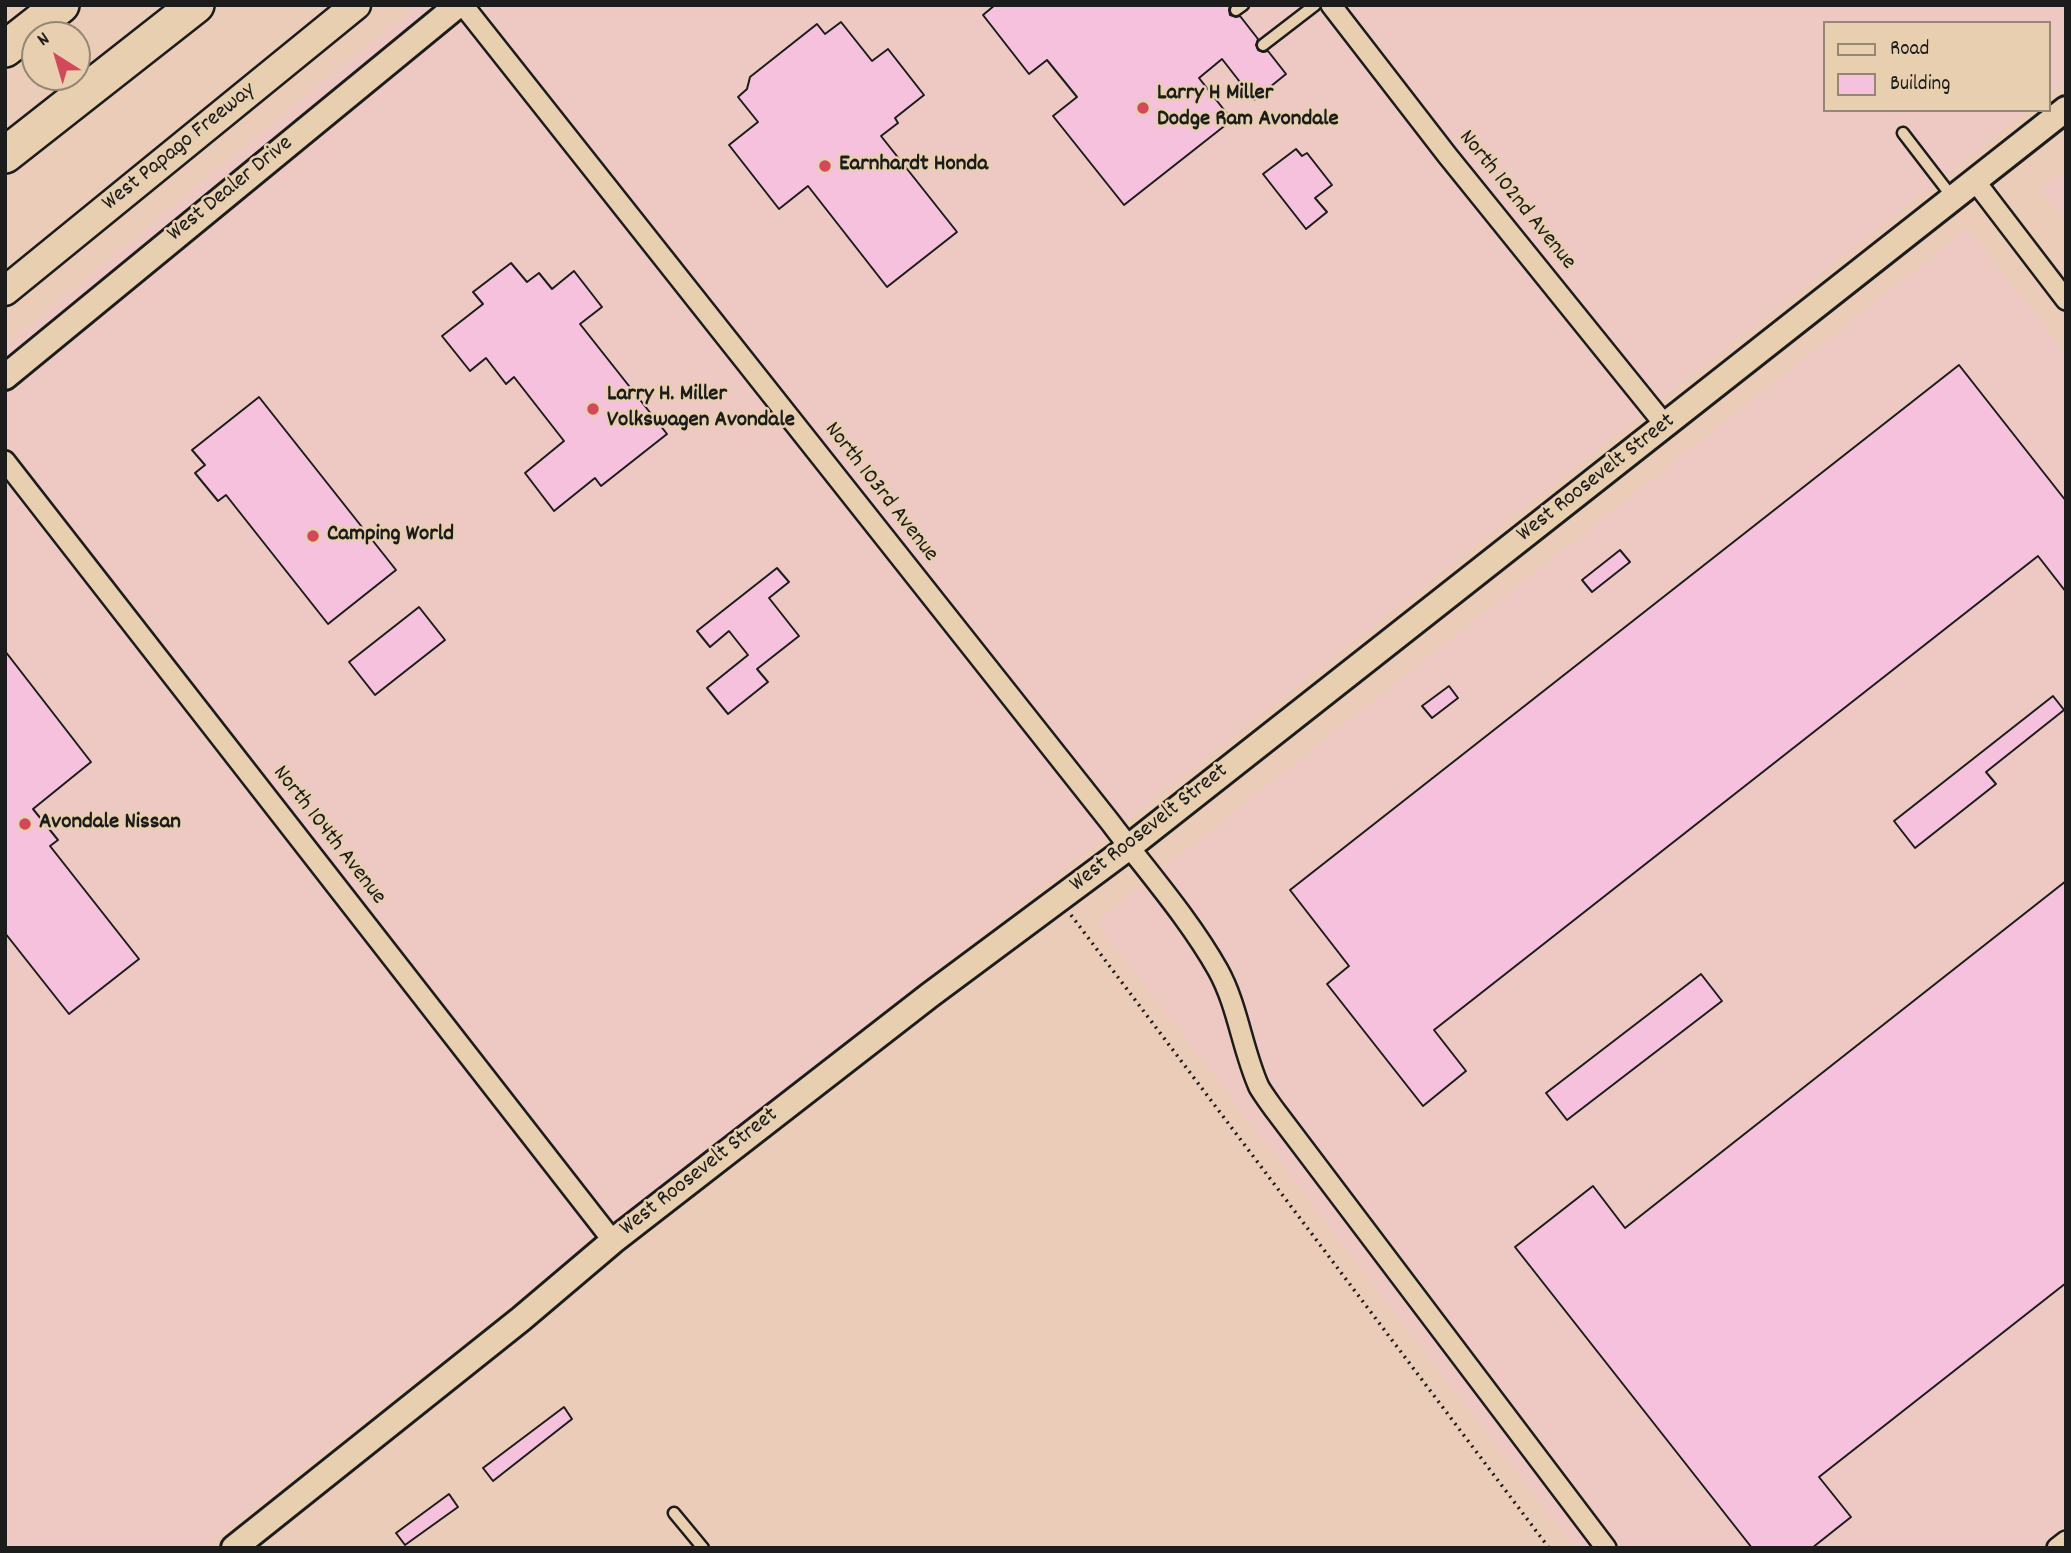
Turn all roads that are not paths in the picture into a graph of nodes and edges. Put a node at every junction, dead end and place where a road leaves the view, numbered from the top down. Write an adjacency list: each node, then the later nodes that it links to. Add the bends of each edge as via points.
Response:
1 (61, 5): 9 (highway)
2 (196, 5): 12 (highway)
3 (356, 5): 15 (main road, West Papago Freeway)
4 (457, 5): 17 (street, West Dealer Drive)
5 (463, 5): 20 (street, North 103rd Avenue)
6 (1315, 5): 8 (lane)
7 (1331, 5): 18 (street, North 102nd Avenue)
8 (1263, 45)
9 (5, 49)
10 (2066, 109): 13 (street, West Roosevelt Street)
11 (1903, 132): 14 (lane)
12 (5, 155)
13 (1975, 181): 14 (street, West Roosevelt Street); 16 (street)
14 (1953, 198): 18 (street, West Roosevelt Street)
15 (5, 290)
16 (2066, 300)
17 (5, 377)
18 (1665, 425): 20 (street, West Roosevelt Street)
19 (5, 461): 21 (street, North 104th Avenue)
20 (1129, 847): 21 (street, West Roosevelt Street); 26 (street, North 103rd Avenue, via 1219,972 1260,1087 1273,1110)
21 (613, 1241): 24 (street, West Roosevelt Street)
22 (674, 1513): 25 (lane)
23 (2066, 1541): 27 (street)
24 (234, 1548)
25 (702, 1548)
26 (1606, 1548)
27 (2057, 1548)

